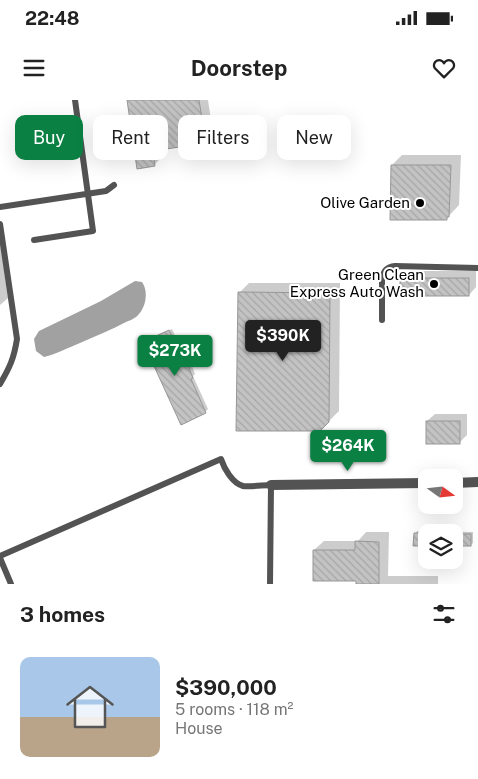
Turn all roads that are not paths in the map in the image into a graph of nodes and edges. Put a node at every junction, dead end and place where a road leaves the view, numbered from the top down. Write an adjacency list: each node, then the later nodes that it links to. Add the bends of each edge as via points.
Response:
1 (75, 100): 3 (lane)
2 (114, 185): 3 (lane, via 106,192)
3 (88, 194): 4 (lane); 6 (lane, via 93,231)
4 (0, 207)
5 (0, 224): 9 (lane, via 17,339 12,364)
6 (34, 240)
7 (478, 268): 8 (lane, via 387,268 382,278)
8 (382, 320)
9 (0, 384)
10 (478, 482): 12 (street)
11 (418, 483): 13 (street)
12 (463, 483)
13 (271, 485): 14 (lane, via 242,486 225,470 221,459); 16 (lane)
14 (0, 557): 15 (lane)
15 (11, 584)
16 (270, 584)

